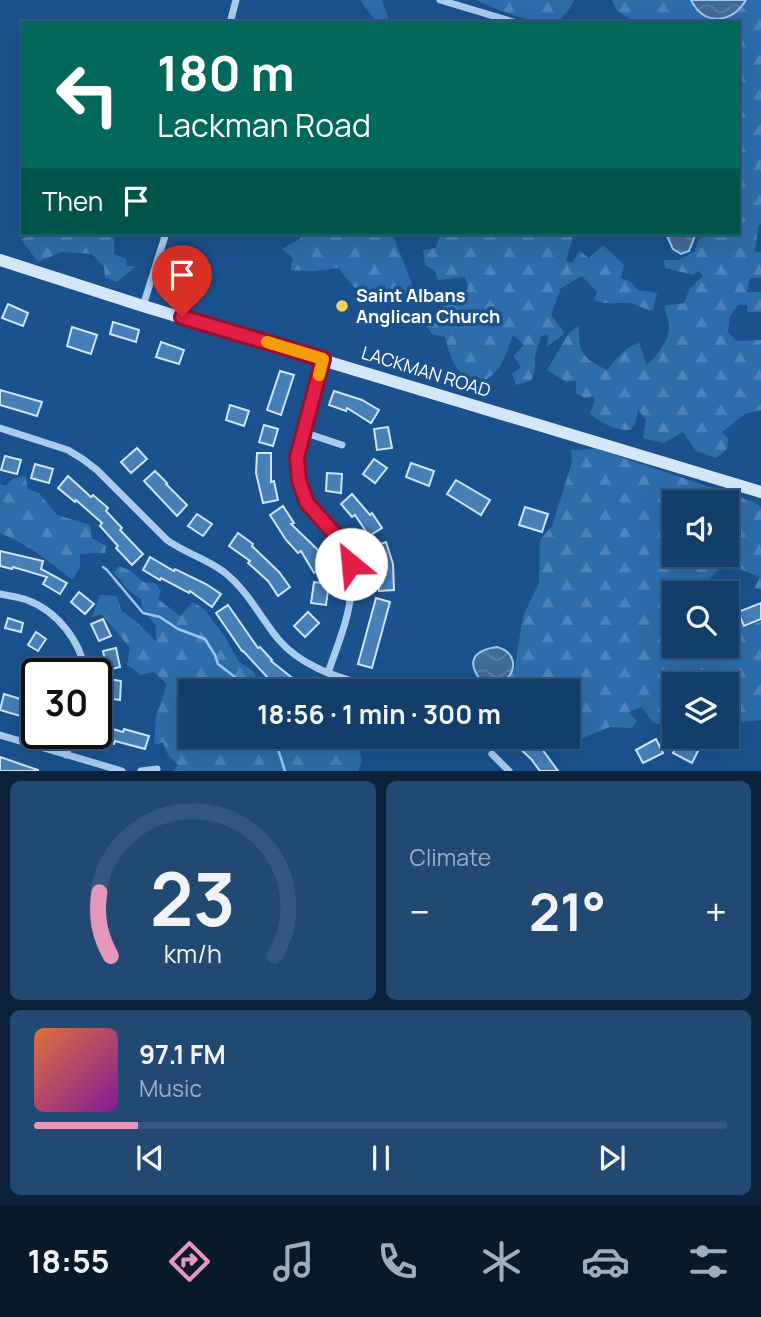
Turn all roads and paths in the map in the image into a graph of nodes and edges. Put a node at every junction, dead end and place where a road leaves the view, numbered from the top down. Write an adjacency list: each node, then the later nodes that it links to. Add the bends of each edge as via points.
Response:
1 (236, 0): 3 (street)
2 (440, 0): 4 (street)
3 (231, 21)
4 (510, 21)
5 (165, 235): 7 (street)
6 (0, 260): 7 (main road, LACKMAN ROAD)
7 (143, 306): 8 (main road, LACKMAN ROAD)
8 (323, 359): 10 (street); 12 (main road, LACKMAN ROAD)
9 (0, 428): 15 (street, via 68,450 84,460 167,540 222,570 290,651)
10 (303, 432): 11 (street); 15 (street, via 297,457 299,481 307,503 341,541 351,564 353,589)
11 (342, 444)
12 (761, 492)
13 (0, 594): 14 (street, via 26,600 53,615 71,634)
14 (82, 658)
15 (328, 673): 16 (street)
16 (346, 679)
17 (0, 734): 20 (street)
18 (68, 749): 20 (street)
19 (492, 754): 24 (street)
20 (66, 755): 22 (street)
21 (157, 769): 23 (street)
22 (122, 771)
23 (141, 771)
24 (509, 771)

